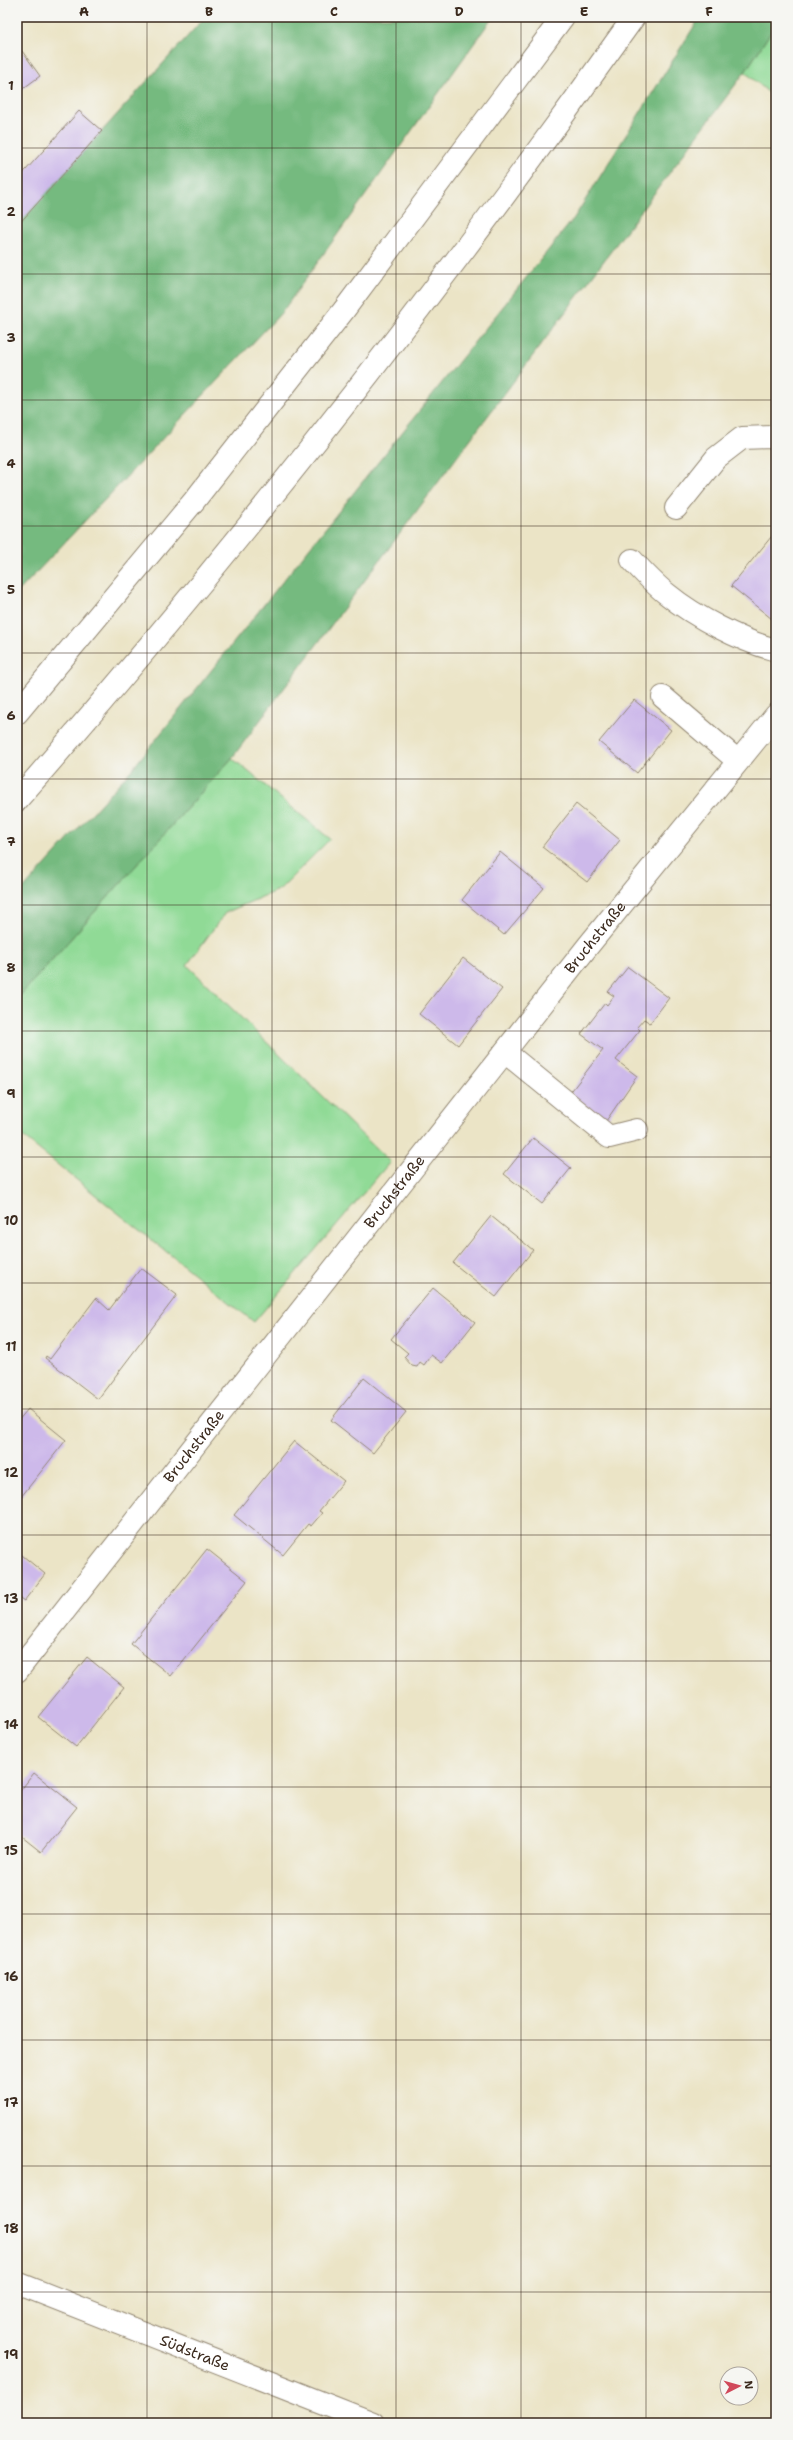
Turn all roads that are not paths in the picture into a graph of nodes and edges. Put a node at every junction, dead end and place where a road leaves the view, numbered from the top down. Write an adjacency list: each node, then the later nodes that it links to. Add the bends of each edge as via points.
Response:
1 (563, 17): 8 (main road, via 325,335 194,501)
2 (634, 17): 11 (main road, via 580,93 233,546)
3 (776, 440): 4 (main road, via 772,437 742,438 716,458)
4 (676, 508)
5 (632, 560): 6 (main road, via 667,595 703,618 759,646)
6 (776, 650)
7 (663, 697): 10 (main road)
8 (17, 712)
9 (776, 715): 10 (main road, Bruchstraße)
10 (738, 761): 12 (main road, Bruchstraße)
11 (17, 800)
12 (505, 1052): 13 (main road, via 609,1137); 14 (main road, Bruchstraße)
13 (637, 1130)
14 (17, 1671)
15 (17, 2283): 16 (main road, Südstraße)
16 (373, 2423)

